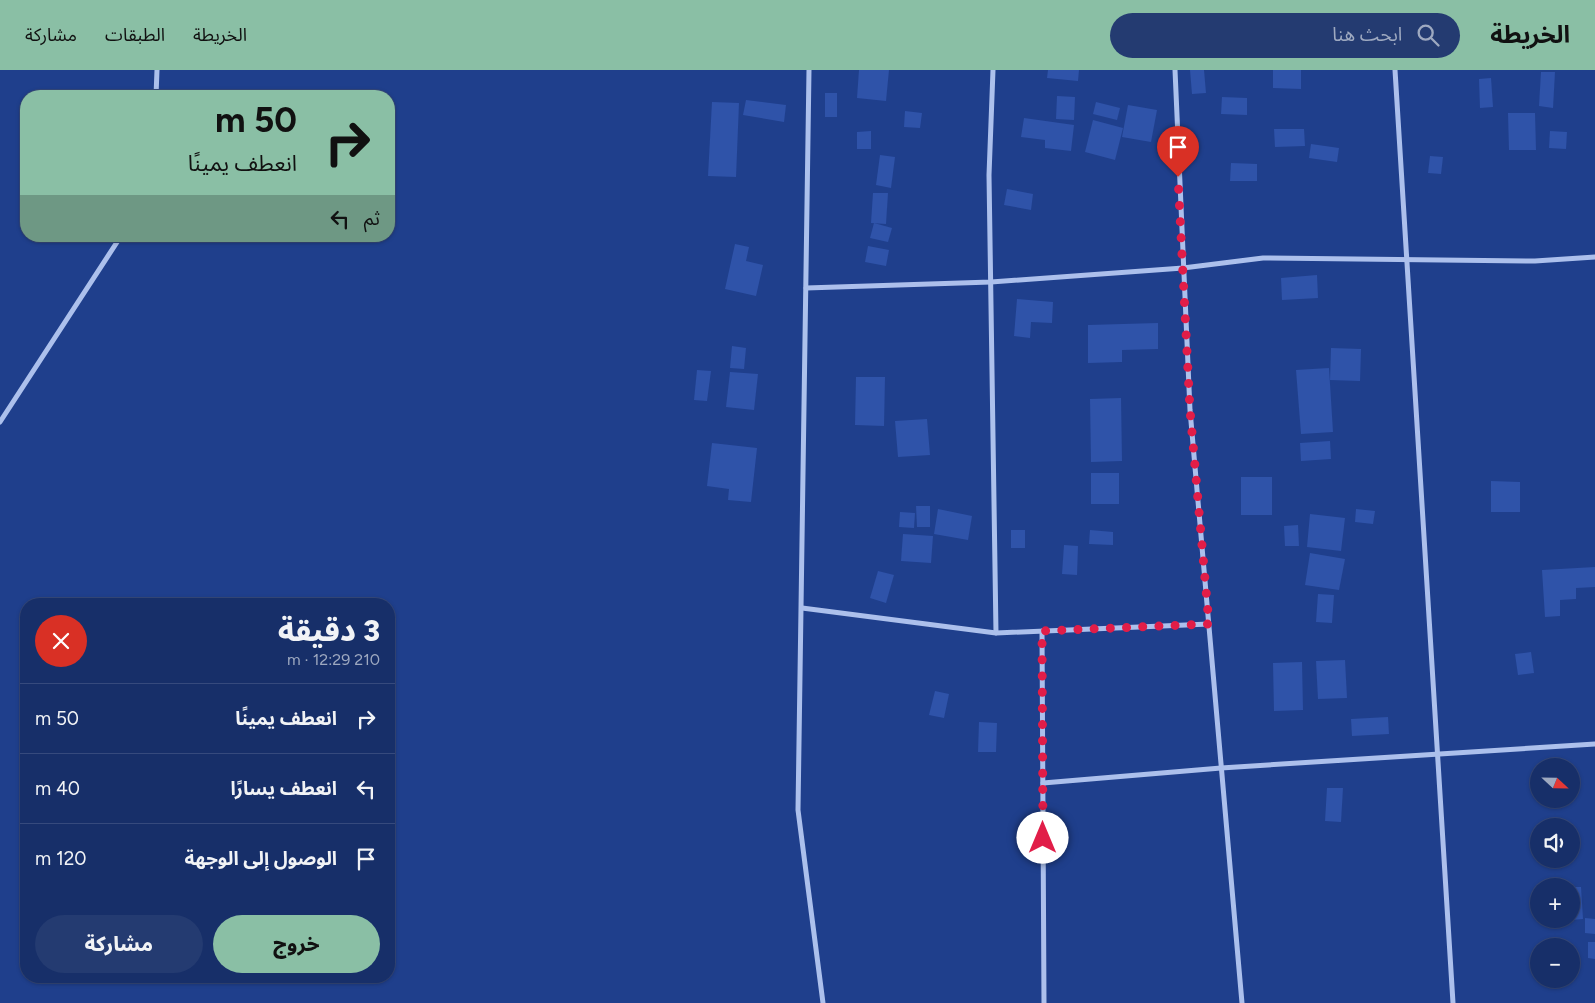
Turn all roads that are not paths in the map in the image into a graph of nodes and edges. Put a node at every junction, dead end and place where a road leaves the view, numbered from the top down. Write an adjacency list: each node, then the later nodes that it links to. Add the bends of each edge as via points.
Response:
1 (158, 70): 6 (street)
2 (808, 70): 12 (street)
3 (992, 70): 11 (street, via 989,175)
4 (1175, 70): 10 (street)
5 (1395, 70): 9 (street)
6 (156, 90)
7 (117, 242): 13 (street)
8 (1595, 257): 9 (street, via 1535,261)
9 (1406, 260): 10 (street, via 1263,258); 19 (street)
10 (1183, 268): 11 (street); 15 (street, via 1190,410)
11 (991, 282): 12 (street); 17 (street)
12 (806, 288): 14 (street)
13 (0, 422)
14 (802, 608): 17 (street); 22 (street, via 798,810)
15 (1209, 624): 16 (street); 20 (street)
16 (1042, 631): 17 (street); 21 (street)
17 (996, 633)
18 (1595, 744): 19 (street)
19 (1437, 754): 20 (street); 25 (street)
20 (1221, 768): 21 (street); 24 (street)
21 (1043, 783): 23 (street)
22 (823, 1003)
23 (1044, 1003)
24 (1242, 1003)
25 (1453, 1003)

